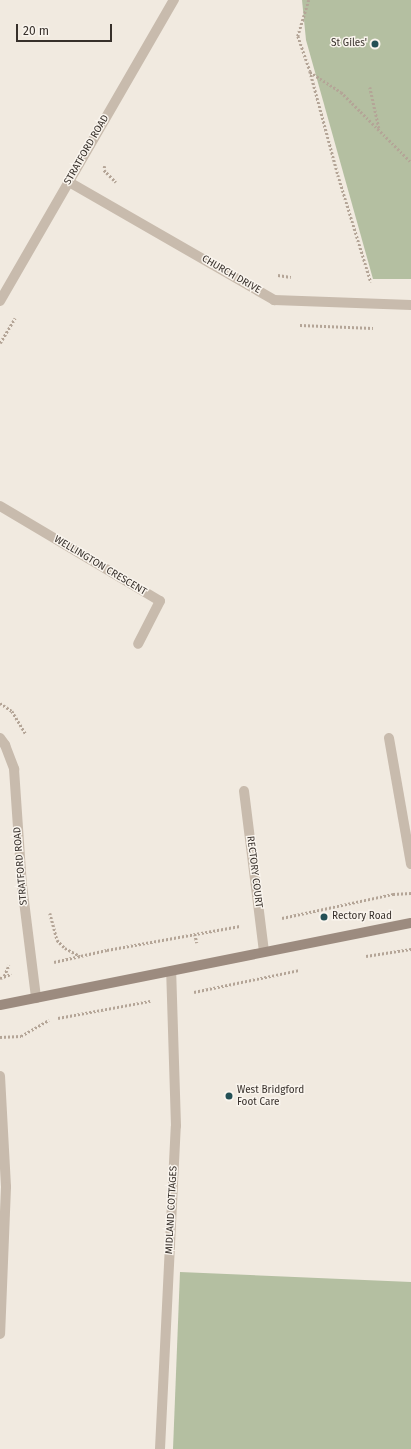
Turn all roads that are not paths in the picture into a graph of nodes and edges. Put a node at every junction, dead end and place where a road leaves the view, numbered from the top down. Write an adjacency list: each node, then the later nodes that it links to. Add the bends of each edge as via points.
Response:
1 (174, 0): 2 (street, STRATFORD ROAD)
2 (69, 182): 3 (street, STRATFORD ROAD); 4 (street, CHURCH DRIVE, via 274,300)
3 (0, 301)
4 (411, 305)
5 (0, 506): 6 (street, WELLINGTON CRESCENT, via 160,602)
6 (138, 644)
7 (0, 738): 14 (street, STRATFORD ROAD, via 6,745 14,769 22,884)
8 (389, 738): 10 (street)
9 (244, 791): 12 (street, RECTORY COURT)
10 (411, 864)
11 (411, 923): 12 (street)
12 (264, 952): 13 (street)
13 (172, 971): 14 (street); 18 (street, MIDLAND COTTAGES, via 176,1126)
14 (36, 998): 15 (street)
15 (0, 1005)
16 (0, 1076): 17 (street, via 6,1187)
17 (0, 1334)
18 (160, 1449)

